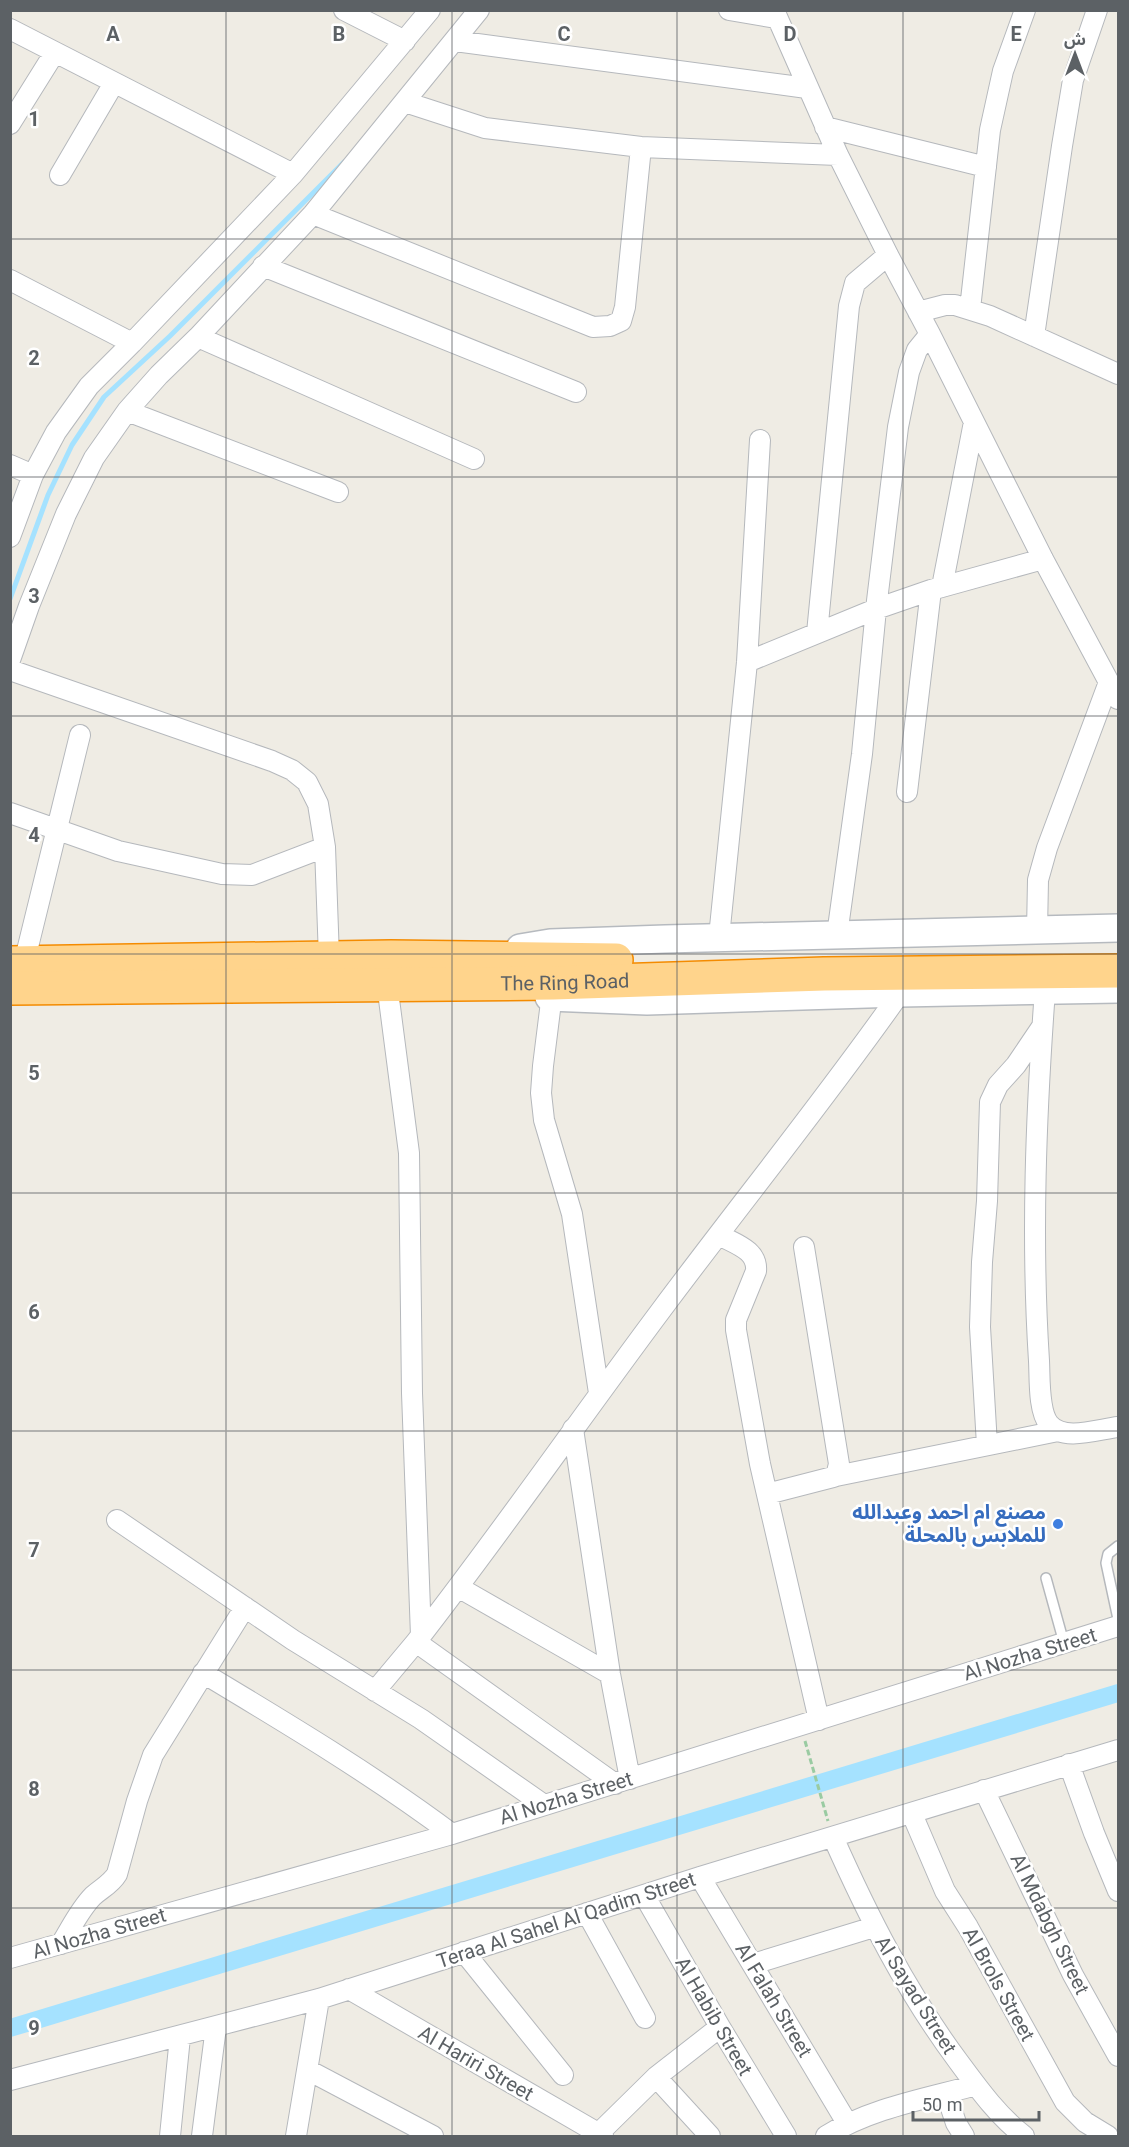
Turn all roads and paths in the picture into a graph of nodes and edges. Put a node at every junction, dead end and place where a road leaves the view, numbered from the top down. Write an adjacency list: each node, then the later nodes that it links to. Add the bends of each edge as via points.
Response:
1 (345, 10): 9 (street)
2 (430, 10): 9 (street)
3 (479, 10): 10 (street)
4 (729, 10): 7 (street)
5 (1025, 10): 19 (street, via 1003,71)
6 (1097, 10): 29 (street, via 1073,80)
7 (775, 14): 13 (street)
8 (10, 29): 11 (street)
9 (405, 41): 20 (street)
10 (455, 41): 13 (street); 14 (street)
11 (55, 52): 12 (street); 15 (street)
12 (114, 83): 20 (street); 21 (street)
13 (807, 88): 16 (street)
14 (405, 102): 17 (street, via 485,128); 22 (street)
15 (10, 124)
16 (825, 127): 18 (street); 19 (street)
17 (641, 147): 18 (street); 22 (street, via 625,307 621,321 610,326 593,327)
18 (838, 155): 23 (street)
19 (986, 167): 26 (street)
20 (293, 174): 31 (street)
21 (60, 175)
22 (313, 214): 24 (street)
23 (888, 255): 27 (street); 45 (street, via 855,283 849,306)
24 (263, 266): 30 (street); 33 (street)
25 (10, 280): 31 (street)
26 (970, 309): 27 (street, via 945,305); 29 (street)
27 (918, 312): 28 (street)
28 (930, 334): 35 (street); 44 (street, via 917,350 898,427)
29 (1034, 336): 32 (street)
30 (198, 337): 34 (street); 37 (street)
31 (132, 343): 39 (street, via 89,386 56,432)
32 (1119, 374)
33 (576, 392)
34 (127, 411): 40 (street); 46 (street, via 94,458 66,514)
35 (974, 422): 42 (street); 43 (street)
36 (760, 440): 47 (street)
37 (474, 459)
38 (10, 465): 39 (street)
39 (33, 475): 41 (street)
40 (338, 492)
41 (10, 537)
42 (1043, 559): 43 (street); 49 (street)
43 (936, 588): 44 (street); 51 (street)
44 (876, 609): 45 (street); 57 (street)
45 (817, 633): 47 (street)
46 (10, 660)
47 (747, 662): 58 (street)
48 (10, 670): 54 (street, via 292,770 307,782 318,804)
49 (1114, 690): 56 (street, via 1047,848 1038,880)
50 (80, 735): 53 (street)
51 (907, 792)
52 (10, 813): 53 (street)
53 (57, 829): 54 (street, via 118,850 222,874 252,875); 63 (street)
54 (325, 847): 60 (street)
55 (1119, 928): 56 (street)
56 (1037, 931): 57 (street)
57 (837, 934): 58 (street)
58 (718, 937): 61 (street, via 550,943 524,947)
59 (1119, 954): 62 (highway, The Ring Road)
60 (329, 958): 61 (highway, The Ring Road); 63 (highway, The Ring Road)
61 (487, 971): 62 (highway, The Ring Road); 64 (highway, The Ring Road); 66 (highway, The Ring Road)
62 (594, 971): 65 (highway, The Ring Road, via 824,974); 66 (highway, The Ring Road)
63 (15, 972): 64 (highway, The Ring Road)
64 (387, 984): 86 (street, via 409,1153)
65 (1116, 988): 67 (street)
66 (553, 990): 68 (street, via 647,1001); 72 (street, via 541,1093 544,1120 572,1214)
67 (1045, 990): 68 (street); 69 (street)
68 (900, 993): 70 (street)
69 (1043, 1025): 75 (street, via 1036,1113 1038,1341 1043,1411 1048,1424); 76 (street, via 998,1085 990,1102 980,1327)
70 (719, 1235): 72 (street); 78 (street, via 752,1253 757,1264 736,1320 736,1330)
71 (804, 1247): 77 (street, via 839,1464)
72 (599, 1393): 74 (street)
73 (1119, 1427): 75 (street)
74 (573, 1429): 82 (street); 89 (street)
75 (1058, 1431): 76 (street)
76 (987, 1445): 77 (street)
77 (836, 1476): 78 (street)
78 (767, 1494): 91 (street)
79 (117, 1520): 83 (street)
80 (1119, 1546): 84 (lane, via 1108,1554 1106,1563)
81 (1046, 1578): 87 (lane)
82 (458, 1587): 86 (street); 89 (street)
83 (245, 1607): 88 (street); 90 (street)
84 (1119, 1619)
85 (1119, 1626): 87 (street, Al Nozha Street)
86 (419, 1639): 90 (street); 95 (street)
87 (1064, 1643): 91 (street, Al Nozha Street)
88 (203, 1673): 100 (street, via 329,1749); 107 (street, via 153,1755 117,1874 84,1906)
89 (610, 1674): 95 (street)
90 (375, 1691): 98 (street)
91 (819, 1720): 95 (street, Al Nozha Street)
92 (1119, 1750): 94 (street, Teraa Al Sahel Al Qadim Street)
93 (810, 1758): 97 (path)
94 (1069, 1764): 96 (street, Teraa Al Sahel Al Qadim Street); 103 (street)
95 (622, 1781): 98 (street, Al Nozha Street)
96 (984, 1790): 99 (street, Teraa Al Sahel Al Qadim Street); 117 (street, Al Mdabgh Street, via 1074,1975)
97 (823, 1804)
98 (544, 1805): 100 (street, Al Nozha Street)
99 (912, 1814): 101 (street, Teraa Al Sahel Al Qadim Street); 125 (street, Al Brols Street, via 954,1908)
100 (452, 1834): 107 (street, Al Nozha Street)
101 (833, 1837): 102 (street, Teraa Al Sahel Al Qadim Street); 106 (street, Al Sayad Street)
102 (700, 1877): 104 (street, Teraa Al Sahel Al Qadim Street); 110 (street, Al Falah Street)
103 (1119, 1891)
104 (644, 1895): 105 (street, Teraa Al Sahel Al Qadim Street); 115 (street, Al Habib Street)
105 (587, 1913): 108 (street, Teraa Al Sahel Al Qadim Street); 113 (street)
106 (874, 1927): 110 (street); 122 (street, Al Sayad Street, via 928,2019)
107 (61, 1944): 109 (street, Al Nozha Street)
108 (464, 1952): 111 (street, Teraa Al Sahel Al Qadim Street); 119 (street)
109 (10, 1958)
110 (753, 1964): 124 (street, Al Falah Street)
111 (349, 1989): 112 (street, Teraa Al Sahel Al Qadim Street); 130 (street, Al Hariri Street)
112 (319, 1999): 114 (street, Teraa Al Sahel Al Qadim Street); 118 (street)
113 (645, 2018)
114 (216, 2027): 116 (street, Teraa Al Sahel Al Qadim Street); 127 (street)
115 (720, 2027): 120 (street); 132 (street, Al Habib Street)
116 (180, 2037): 121 (street, Teraa Al Sahel Al Qadim Street); 126 (street)
117 (1117, 2051)
118 (308, 2070): 128 (street); 129 (street)
119 (563, 2075)
120 (656, 2077): 130 (street); 131 (street)
121 (12, 2085)
122 (976, 2085): 123 (street); 135 (street, Al Sayad Street)
123 (945, 2093): 124 (street); 134 (street)
124 (847, 2123): 133 (street)
125 (1080, 2129): 136 (street, Al Brols Street)
126 (170, 2136)
127 (202, 2136)
128 (296, 2136)
129 (433, 2136)
130 (599, 2136)
131 (710, 2136)
132 (786, 2136)
133 (826, 2136)
134 (964, 2136)
135 (1024, 2136)
136 (1108, 2136)

